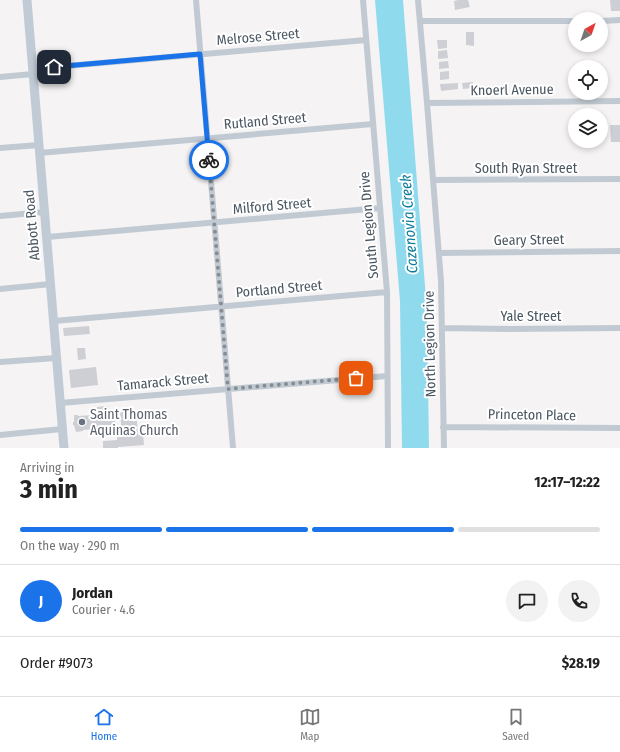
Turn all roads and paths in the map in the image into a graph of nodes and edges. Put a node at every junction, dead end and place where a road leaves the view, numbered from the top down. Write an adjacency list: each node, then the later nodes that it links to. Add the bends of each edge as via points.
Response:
1 (27, 0): 11 (street, Abbott Road)
2 (196, 0): 10 (street)
3 (363, 0): 9 (street, South Legion Drive)
4 (418, 0): 8 (street, North Legion Drive)
5 (608, 20): 6 (street)
6 (620, 20)
7 (568, 21): 8 (street)
8 (420, 22): 14 (street, North Legion Drive)
9 (366, 40): 10 (street, Melrose Street); 15 (street, South Legion Drive)
10 (200, 54): 11 (street, Melrose Street); 16 (street)
11 (33, 72): 12 (street, Melrose Street); 18 (street, Abbott Road)
12 (0, 77)
13 (620, 101): 14 (street, Knoerl Avenue)
14 (427, 103): 20 (street, North Legion Drive)
15 (373, 124): 16 (street, Rutland Street); 21 (street, South Legion Drive)
16 (207, 138): 18 (street, Rutland Street); 24 (street)
17 (0, 148): 18 (street, Rutland Street)
18 (39, 149): 22 (street, Abbott Road)
19 (620, 179): 20 (street, South Ryan Street)
20 (433, 180): 27 (street, North Legion Drive)
21 (380, 208): 24 (street, Milford Street); 30 (street, South Legion Drive)
22 (44, 212): 23 (street); 25 (street, Abbott Road)
23 (0, 216)
24 (215, 223): 25 (street, Milford Street); 31 (street)
25 (47, 237): 28 (street, Abbott Road)
26 (620, 251): 27 (street, Geary Street)
27 (438, 253): 33 (street, North Legion Drive)
28 (51, 284): 29 (street); 32 (street, Abbott Road)
29 (0, 289)
30 (386, 292): 31 (street, Portland Street); 37 (street, South Legion Drive)
31 (222, 306): 32 (street, Portland Street); 38 (street)
32 (54, 321): 35 (street, Abbott Road)
33 (442, 328): 34 (street, Yale Street); 40 (street, North Legion Drive)
34 (620, 328)
35 (56, 358): 36 (street); 39 (street, Abbott Road)
36 (0, 362)
37 (387, 376): 38 (street, Tamarack Street); 46 (street, South Legion Drive)
38 (228, 389): 39 (street, Tamarack Street); 45 (street)
39 (60, 403): 42 (street, Abbott Road)
40 (443, 427): 41 (street, Princeton Place); 47 (street, North Legion Drive)
41 (620, 428)
42 (62, 429): 43 (street); 44 (street, Abbott Road)
43 (0, 435)
44 (64, 448)
45 (233, 448)
46 (388, 448)
47 (444, 448)

